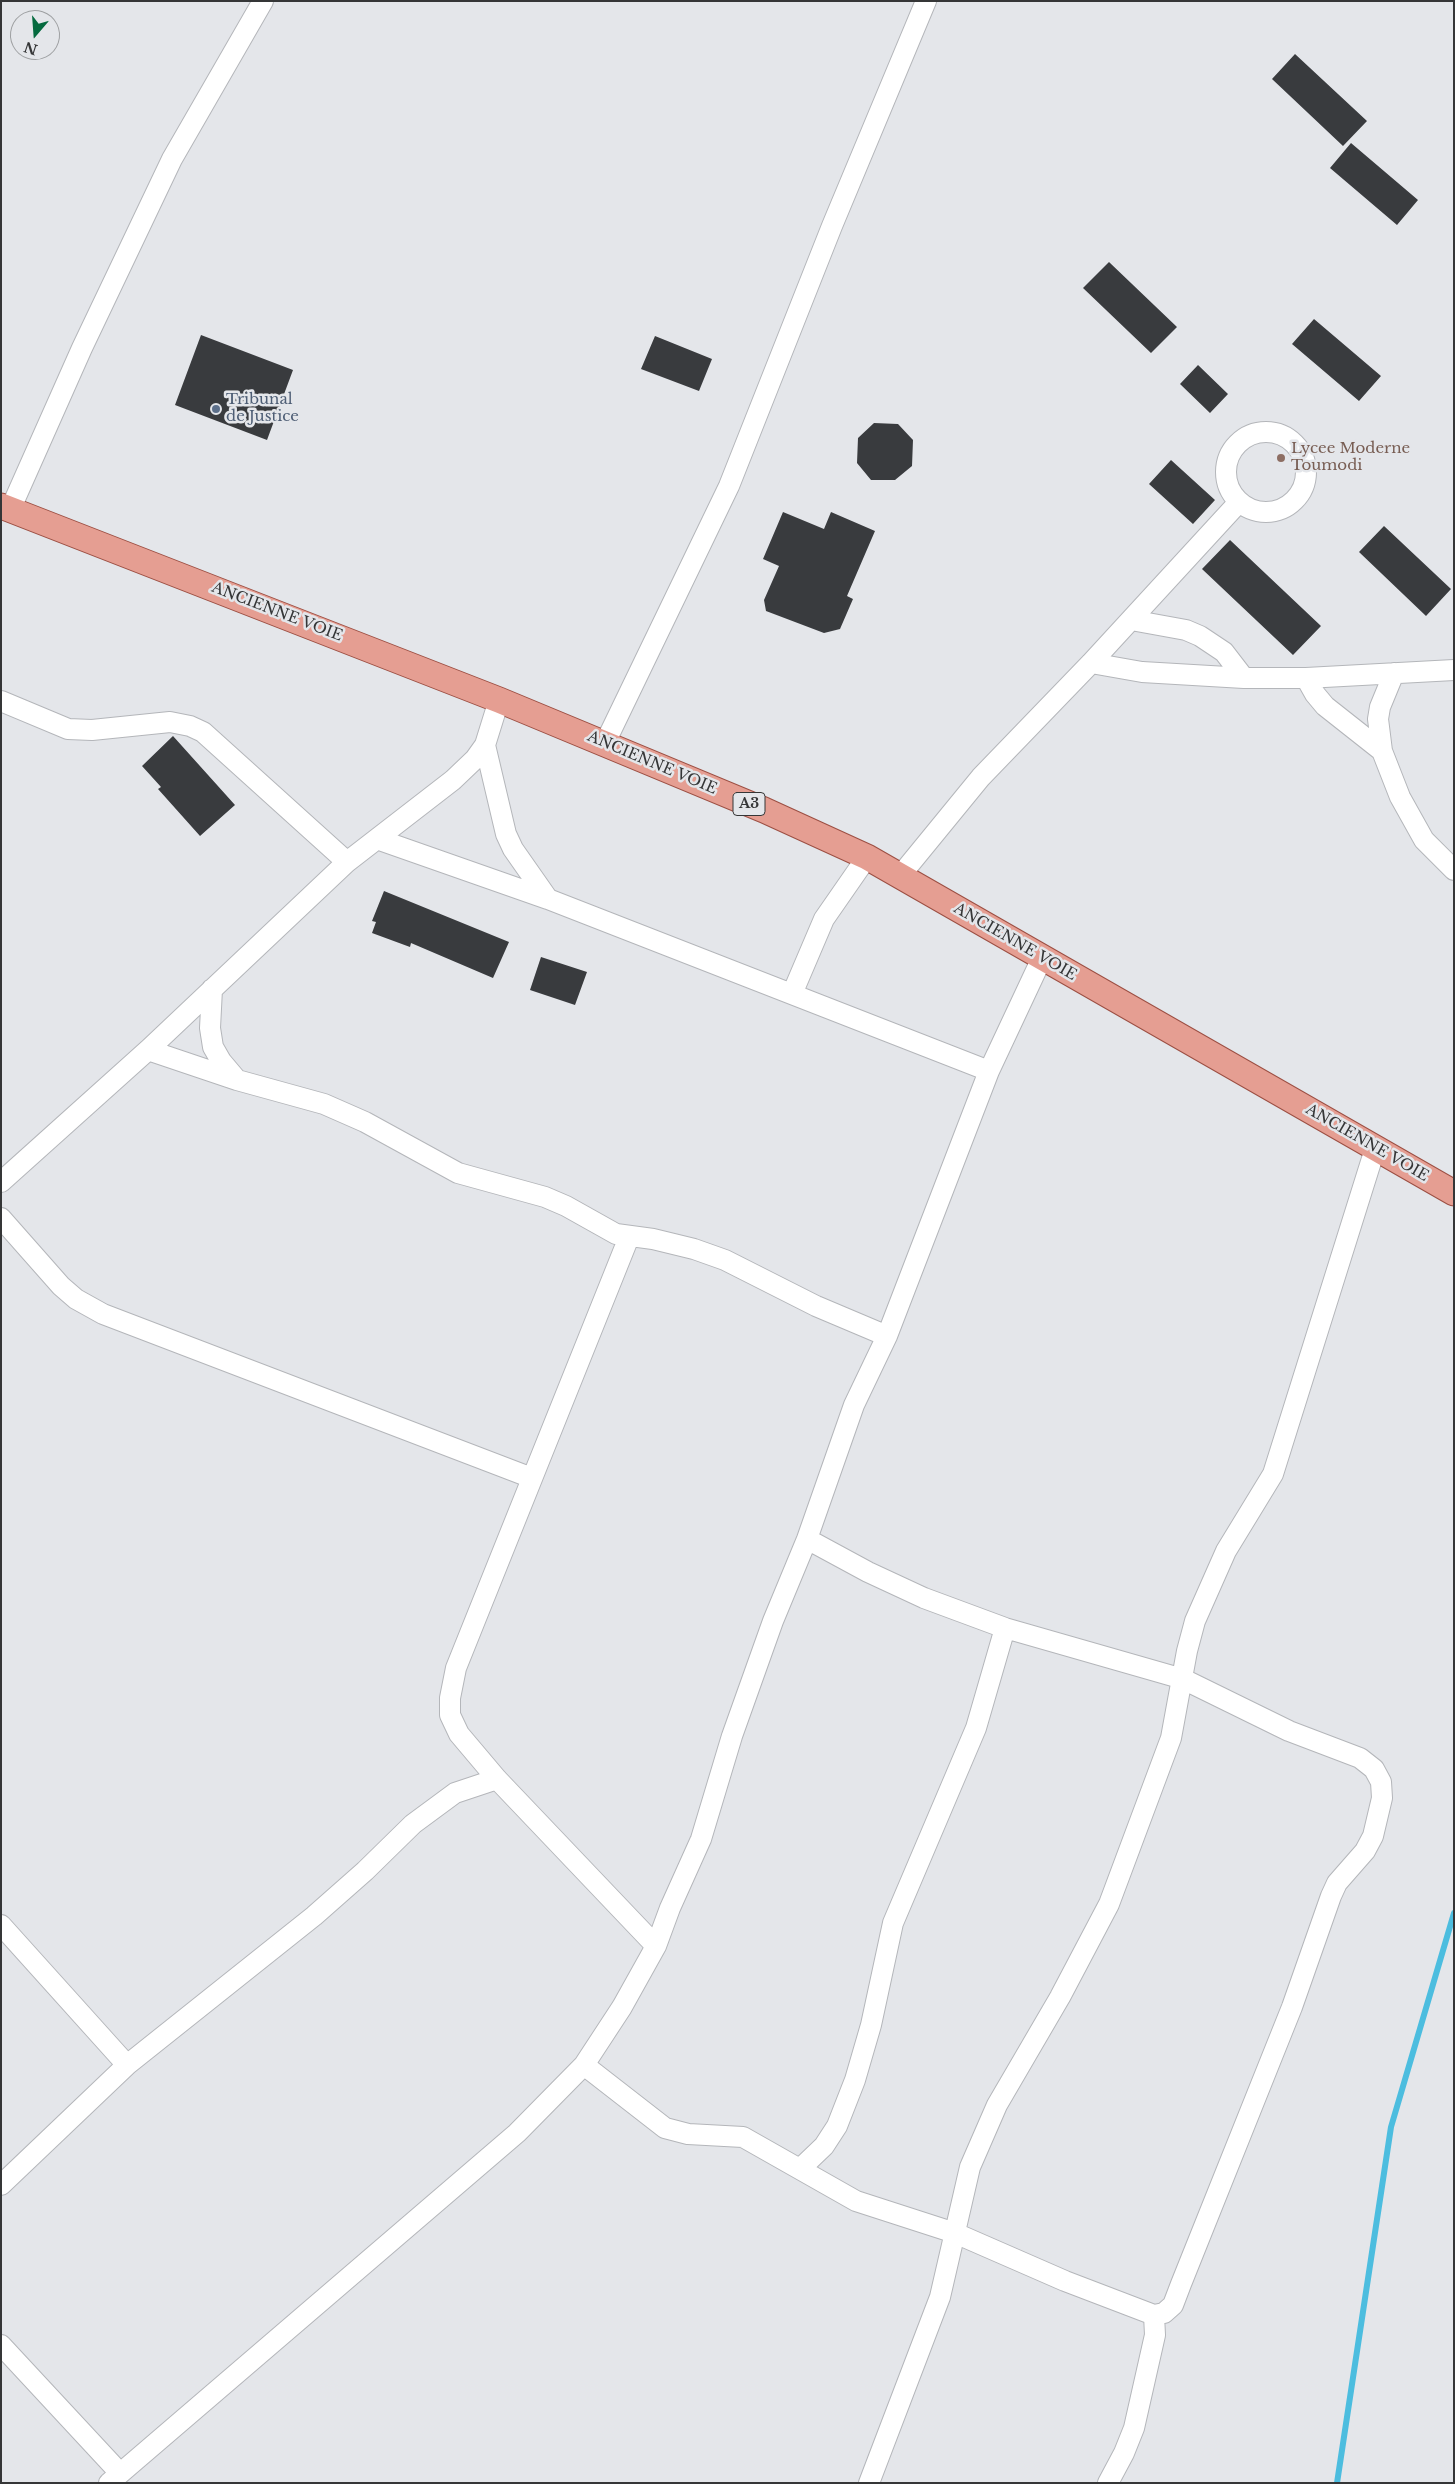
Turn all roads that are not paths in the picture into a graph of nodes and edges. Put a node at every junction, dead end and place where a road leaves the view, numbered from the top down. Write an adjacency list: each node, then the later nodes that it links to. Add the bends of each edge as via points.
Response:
1 (263, 1): 4 (street, via 172,159)
2 (926, 1): 13 (street, via 729,486)
3 (1239, 502): 3 (street, via 1255,511 1274,512 1290,505 1302,491 1307,474 1304,456 1293,441 1277,432 1259,432 1242,438 1230,452 1225,470 1228,488); 5 (street)
4 (6, 508): 11 (main road, ANCIENNE VOIE / A3)
5 (1131, 620): 6 (street); 9 (street, via 1186,630 1200,636 1224,652)
6 (1091, 663): 9 (street, via 1142,672); 20 (street, via 981,777)
7 (1454, 670): 8 (street)
8 (1394, 672): 10 (street); 15 (street, via 1378,719)
9 (1244, 678): 10 (street)
10 (1306, 678): 15 (street, via 1325,706)
11 (499, 700): 13 (main road, ANCIENNE VOIE / A3); 14 (street)
12 (1, 701): 18 (street, via 68,729 92,730 170,722 203,732)
13 (606, 743): 17 (main road, ANCIENNE VOIE / A3)
14 (485, 745): 16 (street, via 453,780); 21 (street, via 512,850)
15 (1382, 751): 19 (street, via 1400,797 1424,840)
16 (377, 839): 18 (street); 21 (street)
17 (867, 857): 20 (main road, ANCIENNE VOIE / A3); 24 (street, via 824,919)
18 (347, 862): 23 (street)
19 (1454, 870)
20 (900, 876): 22 (main road, ANCIENNE VOIE / A3)
21 (548, 899): 24 (street)
22 (1042, 958): 26 (street); 28 (main road, ANCIENNE VOIE / A3)
23 (212, 989): 25 (street); 27 (street, via 210,1028 213,1047 220,1061)
24 (792, 994): 26 (street)
25 (148, 1050): 27 (street); 29 (street)
26 (989, 1071): 33 (street)
27 (237, 1080): 32 (street, via 324,1104 366,1122 458,1173 545,1197 616,1234)
28 (1375, 1148): 30 (main road, ANCIENNE VOIE / A3); 37 (street, via 1276,1466 1226,1550 1195,1620 1186,1651)
29 (1, 1182)
30 (1454, 1193)
31 (1, 1218): 34 (street, via 61,1286 103,1314)
32 (630, 1237): 33 (street, via 694,1248); 34 (street)
33 (886, 1336): 35 (street, via 854,1405)
34 (532, 1478): 38 (street, via 456,1668 450,1698 450,1715 458,1734)
35 (807, 1539): 36 (street, via 924,1598); 40 (street, via 732,1736 701,1839)
36 (1005, 1628): 37 (street); 43 (street, via 976,1728 893,1923 871,2025 855,2080 837,2126 824,2146)
37 (1183, 1679): 45 (street, via 1171,1738 1109,1904 997,2105 970,2167); 46 (street, via 1289,1731 1360,1758 1374,1769 1381,1782 1382,1798 1374,1836 1337,1883 1331,1896 1292,2007 1173,2305 1164,2313)
38 (497, 1779): 40 (street); 41 (street, via 455,1793 413,1824 314,1916)
39 (1, 1925): 41 (street)
40 (656, 1946): 42 (street)
41 (127, 2065): 44 (street)
42 (584, 2065): 43 (street, via 665,2128 688,2134 743,2137); 48 (street, via 517,2133)
43 (800, 2169): 45 (street, via 856,2201)
44 (1, 2185)
45 (955, 2233): 46 (street); 49 (street, via 940,2297)
46 (1154, 2315): 50 (street, via 1155,2335 1134,2428)
47 (1, 2345): 48 (street)
48 (114, 2478)
49 (869, 2483)
50 (1108, 2483)

